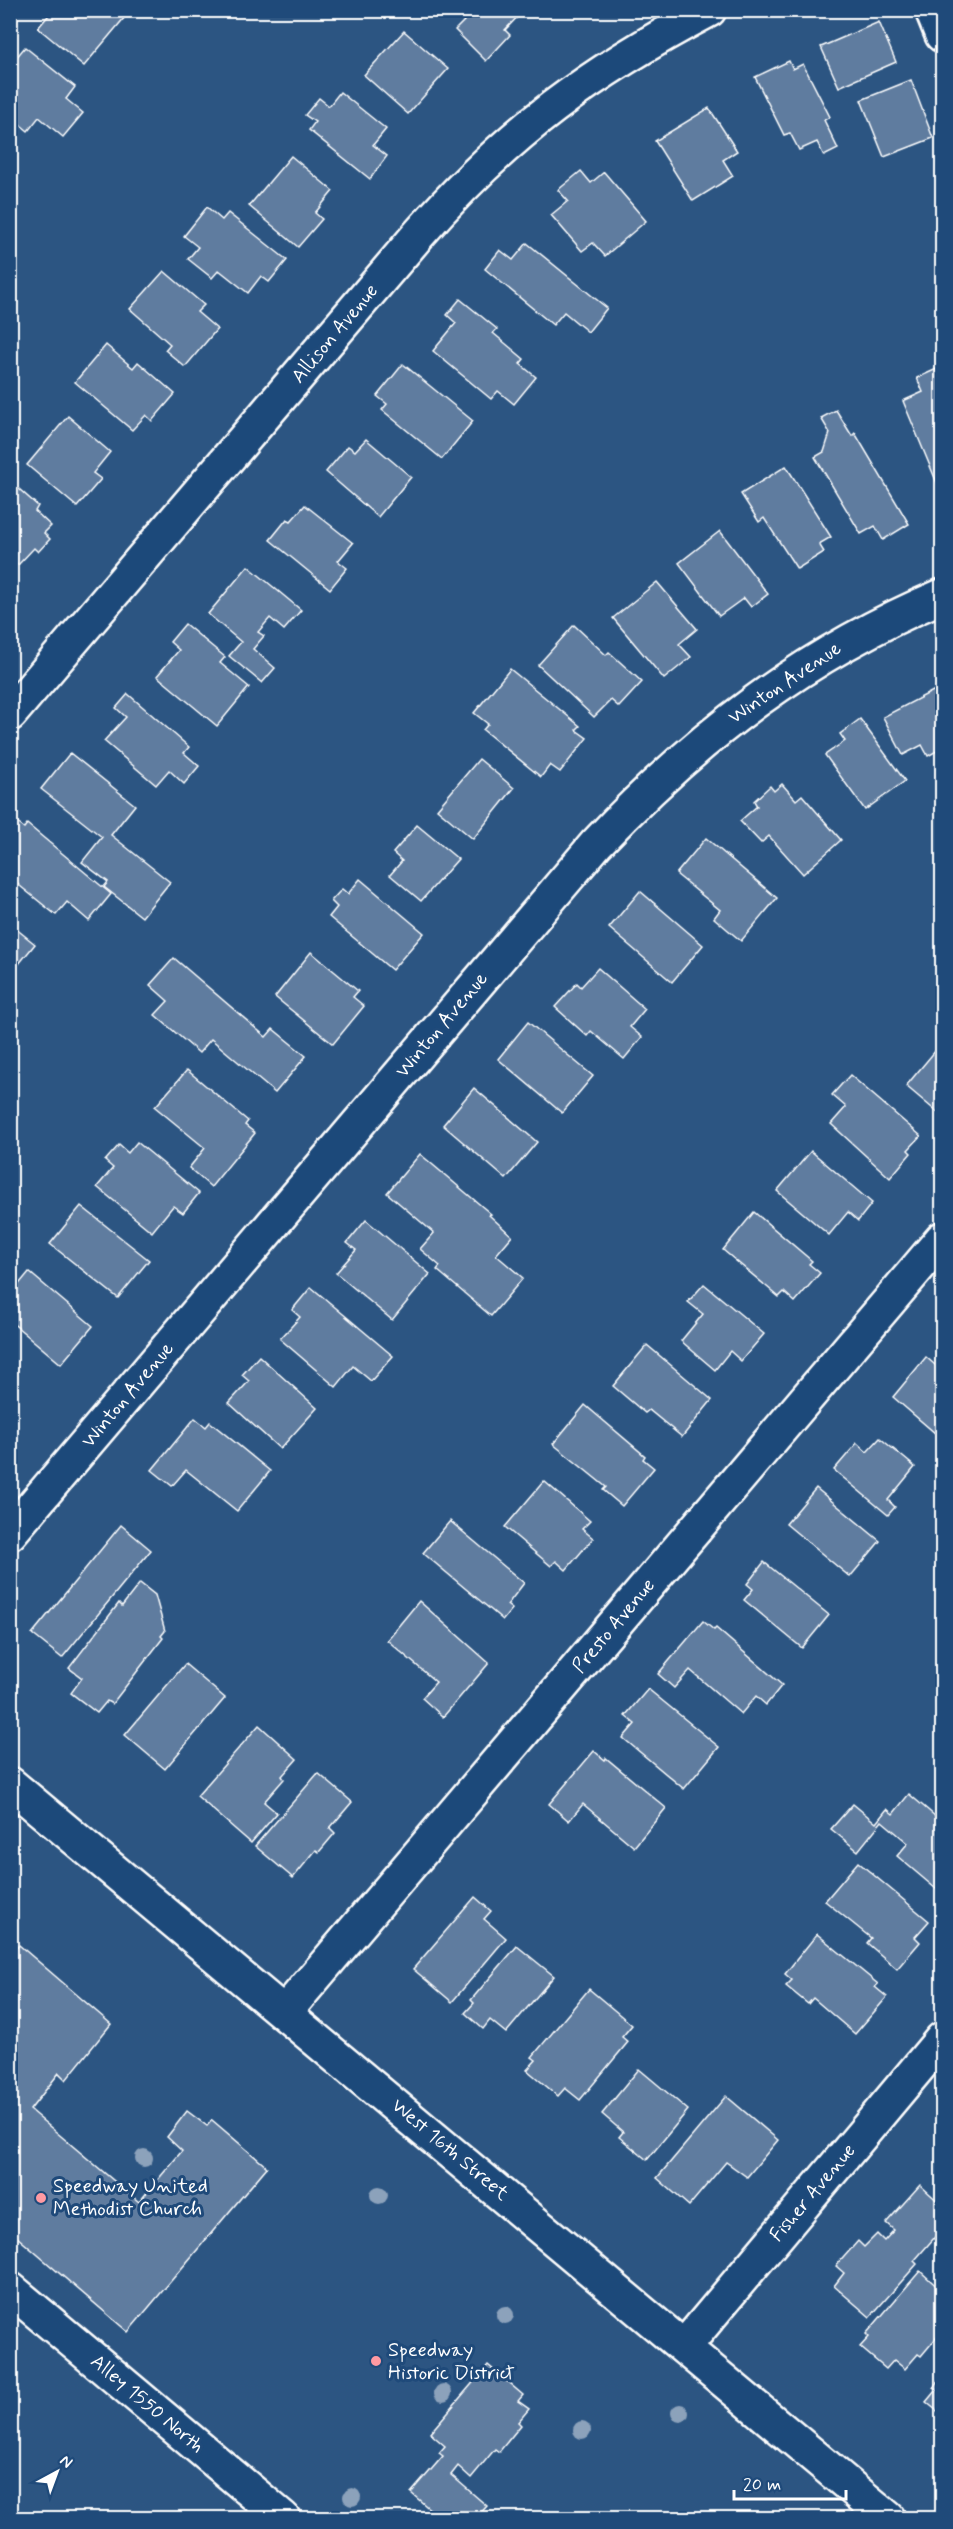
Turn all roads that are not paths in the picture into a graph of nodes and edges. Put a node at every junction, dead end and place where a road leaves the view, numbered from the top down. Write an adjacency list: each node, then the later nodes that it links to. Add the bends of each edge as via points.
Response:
1 (709, 10): 5 (street, Allison Avenue, via 621,59 562,98 468,180)
2 (932, 10): 3 (street)
3 (942, 35)
4 (942, 596): 7 (street, Winton Avenue, via 867,630 782,682 697,746 636,802 596,844)
5 (10, 714)
6 (942, 1239): 9 (street, Presto Avenue)
7 (10, 1533)
8 (10, 1784): 9 (street, West 16th Street)
9 (285, 2012): 12 (street, West 16th Street)
10 (942, 2039): 12 (street, Fisher Avenue)
11 (10, 2289): 13 (street, Alley 1550 North)
12 (684, 2348): 14 (street, West 16th Street)
13 (283, 2518)
14 (888, 2518)

